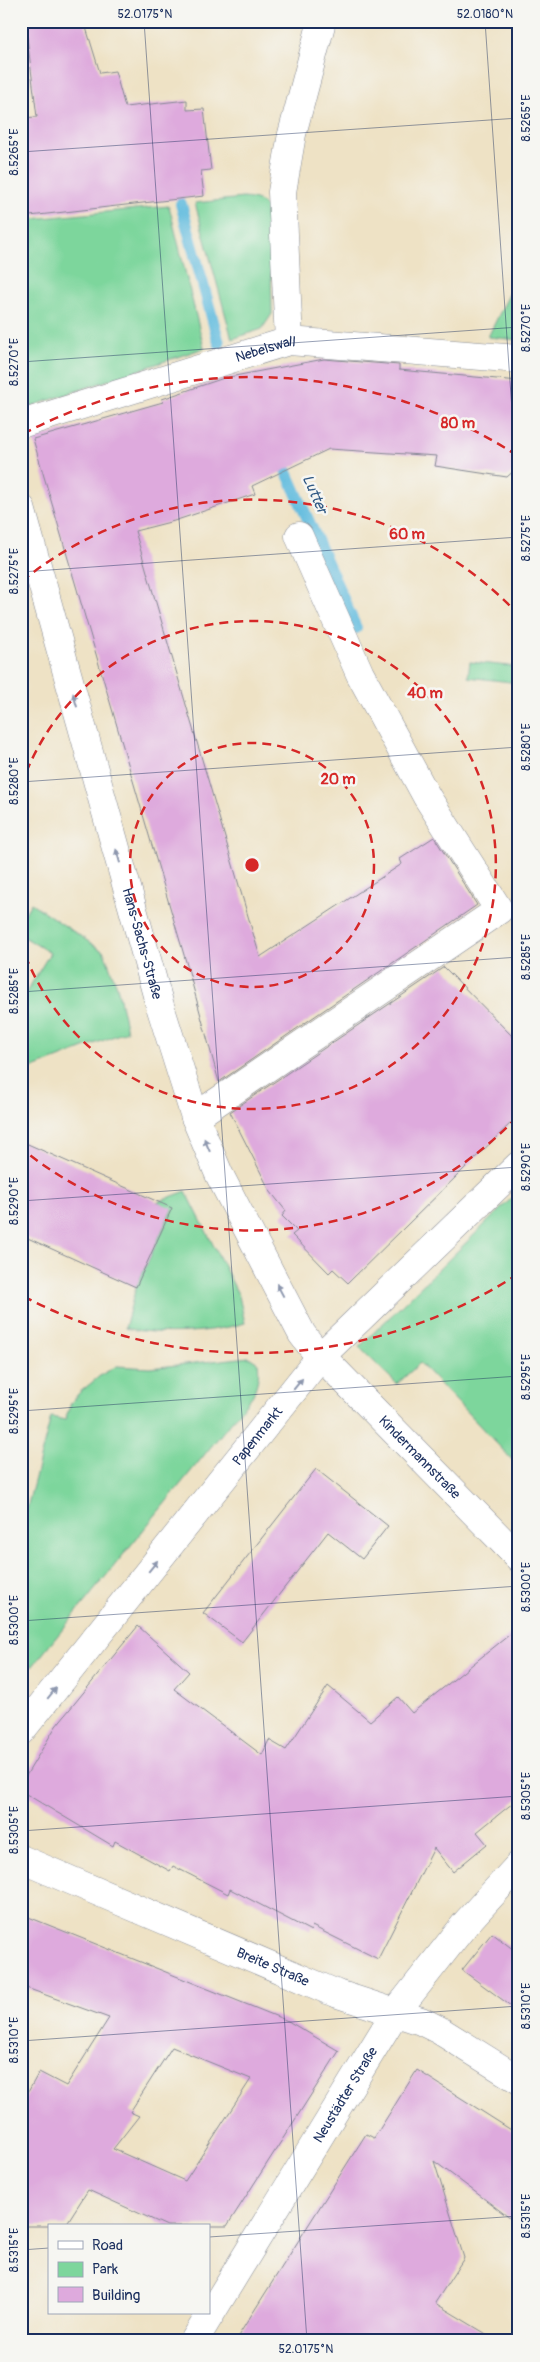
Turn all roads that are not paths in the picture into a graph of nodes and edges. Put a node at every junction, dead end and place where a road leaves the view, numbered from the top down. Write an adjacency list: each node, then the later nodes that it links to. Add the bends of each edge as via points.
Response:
1 (322, 21): 2 (street, via 291,142 282,192)
2 (289, 341): 3 (street, Nebelswall); 4 (street, Nebelswall)
3 (519, 359)
4 (21, 424)
5 (21, 508): 7 (street, Hans-Sachs-Straße, one-way to 5)
6 (300, 536): 7 (street, via 360,674 427,797 499,910)
7 (194, 1117): 9 (street, Hans-Sachs-Straße, one-way to 7, via 302,1334 219,1174)
8 (519, 1165): 9 (street, Papenmarkt)
9 (321, 1356): 10 (street, Kindermannstraße); 11 (street, Papenmarkt, one-way to 9)
10 (519, 1558)
11 (21, 1731)
12 (21, 1859): 14 (street, Breite Straße, via 335,1993)
13 (519, 1865): 14 (street, Neustädter Straße, via 466,1923)
14 (395, 2013): 15 (street, Breite Straße, via 439,2030); 16 (street, Neustädter Straße)
15 (519, 2080)
16 (194, 2341)

